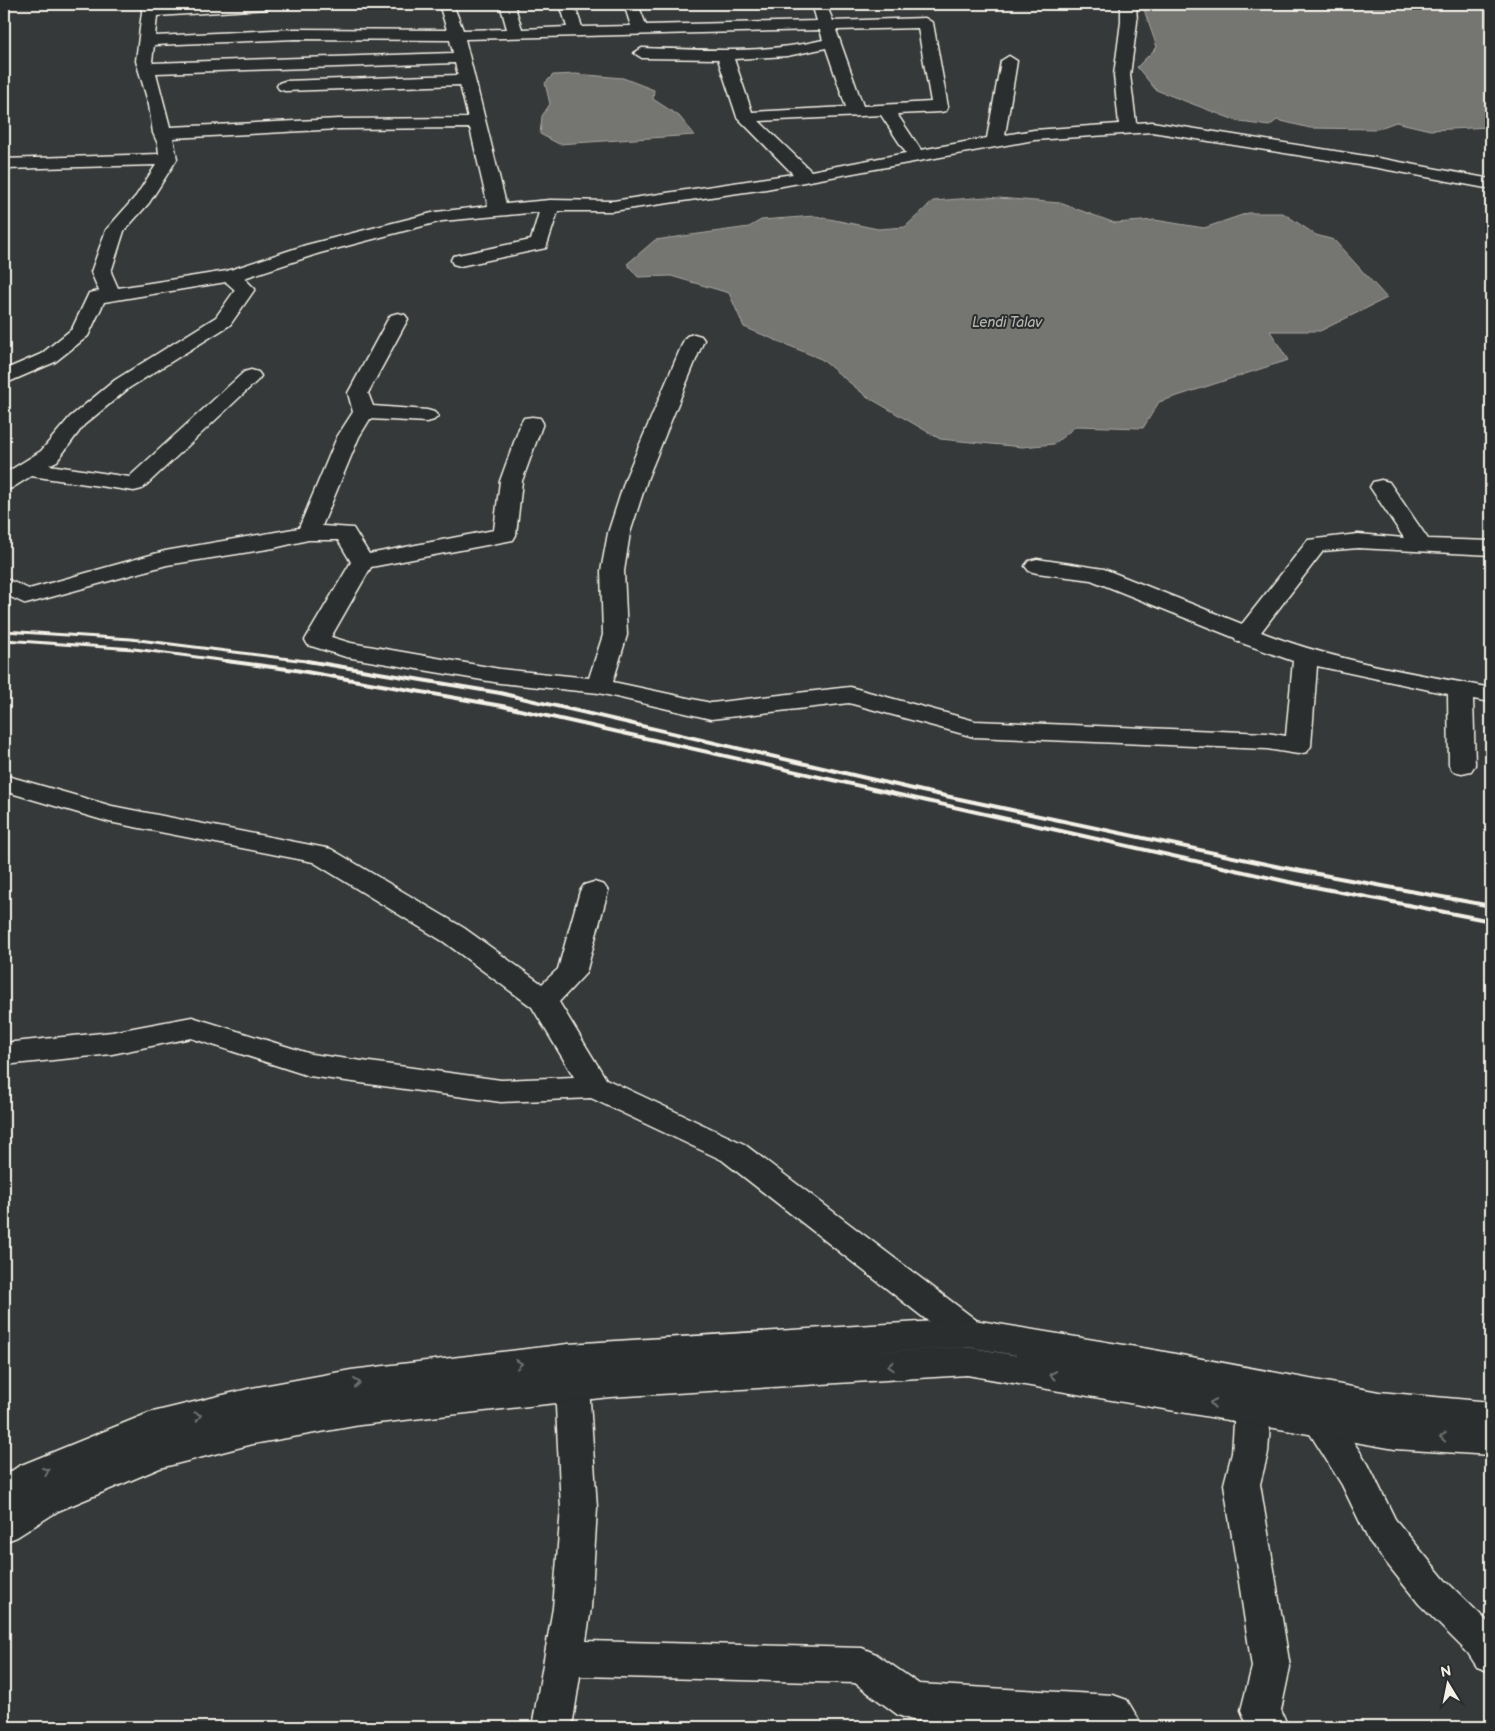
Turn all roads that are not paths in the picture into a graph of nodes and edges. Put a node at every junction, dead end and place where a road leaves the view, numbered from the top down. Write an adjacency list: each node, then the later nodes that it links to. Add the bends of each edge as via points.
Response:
1 (261, 4): 2 (street); 9 (street)
2 (266, 4)
3 (446, 4): 14 (street)
4 (507, 4): 13 (street)
5 (566, 4): 12 (street)
6 (631, 4): 11 (street)
7 (819, 4): 10 (street)
8 (1129, 4): 28 (street, via 1130,22 1122,75)
9 (149, 8): 15 (street)
10 (828, 26): 11 (street, via 795,19); 16 (street); 24 (street, via 925,24 940,107)
11 (640, 30): 12 (street)
12 (576, 32): 13 (street)
13 (516, 33): 14 (street)
14 (456, 35): 15 (street, via 295,34); 19 (street)
15 (146, 41): 21 (street)
16 (833, 42): 18 (street, via 808,49); 25 (street)
17 (642, 54): 18 (street)
18 (724, 54): 26 (street)
19 (461, 58): 21 (street); 22 (street)
20 (1009, 61): 30 (street)
21 (146, 68): 29 (street)
22 (466, 80): 23 (street); 27 (street)
23 (285, 86)
24 (887, 111): 25 (street); 31 (street)
25 (857, 113): 26 (street)
26 (745, 117): 34 (street)
27 (476, 123): 29 (street, via 339,124); 37 (street)
28 (1128, 128): 30 (street, via 1034,135); 35 (street, via 1152,127 1274,145)
29 (162, 133): 32 (street)
30 (995, 142): 31 (street)
31 (916, 156): 34 (street)
32 (168, 159): 33 (street); 40 (street, via 144,199 115,230 101,272)
33 (4, 164)
34 (806, 176): 36 (street, via 613,206)
35 (1491, 184)
36 (550, 206): 37 (street); 38 (street, via 539,244)
37 (498, 210): 39 (street, via 442,216 313,249)
38 (460, 260)
39 (230, 276): 40 (street); 48 (street, via 245,289 223,321 122,384 78,421 49,456)
40 (111, 295): 44 (street, via 96,297 81,332 48,358)
41 (398, 319): 45 (street, via 358,393)
42 (694, 340): 59 (street, via 678,383 646,450 627,510 613,563 615,635)
43 (251, 376): 48 (street, via 134,484)
44 (4, 378)
45 (364, 412): 46 (street); 51 (street, via 348,437)
46 (427, 416)
47 (532, 423): 54 (street, via 511,482 506,534)
48 (28, 468): 49 (street)
49 (4, 483)
50 (1381, 487): 52 (street)
51 (308, 533): 54 (street, via 345,533); 56 (street, via 164,558 26,598)
52 (1421, 546): 53 (street); 57 (street, via 1358,541 1316,545)
53 (1491, 548)
54 (363, 562): 59 (street, via 317,640 346,650 500,676)
55 (1037, 566): 57 (street, via 1096,574)
56 (4, 585)
57 (1245, 636): 58 (street)
58 (1306, 656): 59 (street, via 1298,746 1267,741 974,730 850,695 795,704 711,710); 60 (street)
59 (599, 686)
60 (1460, 688): 61 (street); 62 (street)
61 (1491, 695)
62 (1462, 765)
63 (4, 783): 65 (street, via 109,814 321,855 454,935)
64 (594, 891): 65 (street, via 571,973)
65 (543, 1000): 67 (street)
66 (4, 1054): 67 (street, via 112,1043 192,1027 309,1065 501,1091)
67 (594, 1087): 68 (street, via 732,1152)
68 (968, 1347): 69 (street); 70 (street, via 1154,1364); 71 (street, one-way to 68)
69 (570, 1372): 74 (street, one-way to 69, via 32,1477 149,1428 242,1405 351,1384); 75 (street, via 217,1438 154,1454 45,1500); 77 (street, via 579,1508 572,1608)
70 (1314, 1407): 71 (street); 72 (street, via 1378,1406); 73 (street, one-way to 70, via 1395,1434); 76 (street, via 1355,1475 1382,1530 1432,1592 1482,1641)
71 (1253, 1409): 80 (street, via 1250,1453 1242,1484 1272,1668 1261,1710)
72 (1491, 1417)
73 (1491, 1440)
74 (4, 1495)
75 (4, 1526)
76 (1491, 1655)
77 (564, 1658): 78 (street); 79 (street, via 862,1666 912,1702 1113,1713)
78 (552, 1727)
79 (1123, 1727)
80 (1268, 1727)

